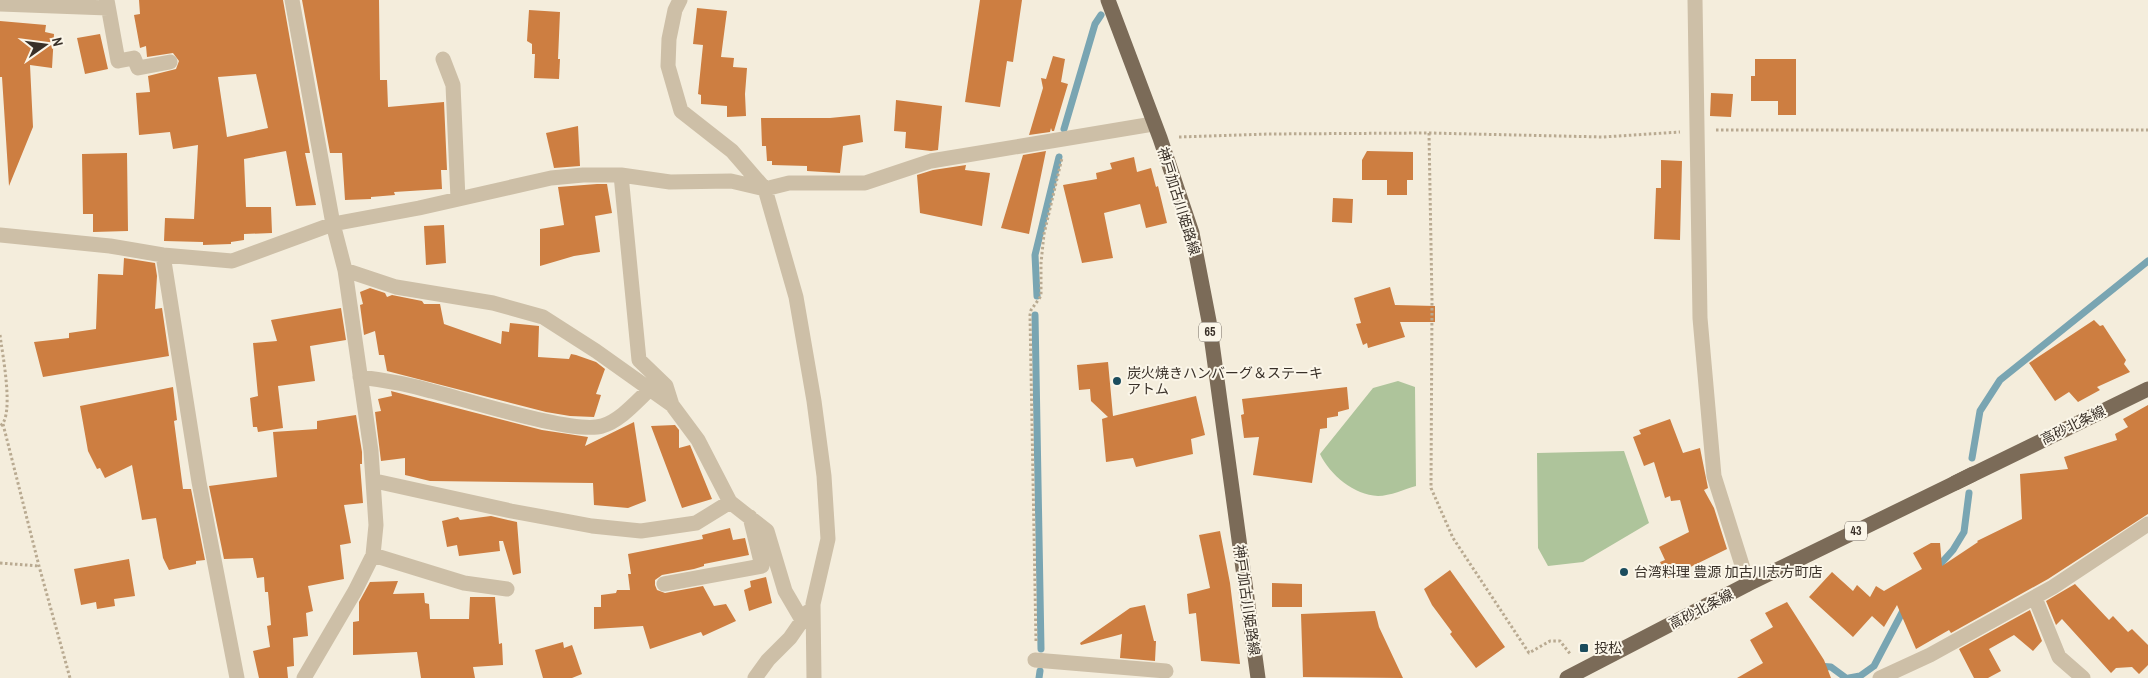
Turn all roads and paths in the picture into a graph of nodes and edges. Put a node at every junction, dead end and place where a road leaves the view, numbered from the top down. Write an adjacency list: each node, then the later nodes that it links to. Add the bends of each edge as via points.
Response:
1 (292, 0): 17 (street)
2 (680, 0): 15 (street, via 675,10 668,66 681,111 732,151)
3 (1108, 0): 10 (main road, 神戸加古川姫路線 / 65)
4 (1695, 0): 11 (street)
5 (0, 4): 6 (street)
6 (108, 4): 8 (street, via 118,61 134,58 138,68)
7 (443, 59): 16 (street, via 452,85)
8 (170, 62)
9 (2148, 130): 11 (path)
10 (1156, 131): 12 (path); 13 (street); 50 (main road, 神戸加古川姫路線 / 65, via 1192,233 1209,322)
11 (1698, 131): 12 (path, via 1603,137); 37 (street, via 1700,318 1714,476)
12 (1428, 133): 44 (path, via 1432,301 1431,488 1453,538 1529,653 1550,640 1560,641)
13 (1067, 138): 15 (street, via 931,161 864,183 788,184); 42 (path, via 1044,234 1041,296 1031,310)
14 (621, 175): 15 (street, via 670,182 731,181); 16 (street, via 583,174 551,178); 25 (street, via 638,360 666,386)
15 (765, 189): 40 (street, via 796,297 824,476 828,539)
16 (458, 199): 17 (street)
17 (333, 224): 19 (street, via 232,260); 20 (street)
18 (0, 235): 19 (street)
19 (163, 255): 46 (street, via 199,482)
20 (345, 270): 22 (street); 24 (street, via 396,287 493,303 543,317)
21 (0, 335): 26 (path, via 8,403)
22 (360, 377): 24 (street, via 428,390 575,427 592,428 614,421); 28 (street)
23 (2148, 388): 37 (main road, 高砂北条線 / 43)
24 (650, 389): 25 (street)
25 (672, 405): 30 (street, via 698,440)
26 (2, 425): 35 (path)
27 (1973, 474): 29 (main road, bridge)
28 (375, 482): 30 (street, via 592,526 641,531 696,523); 33 (street)
29 (1955, 483)
30 (730, 502): 31 (street)
31 (750, 518): 36 (street, via 762,566); 41 (street, via 767,531 785,591)
32 (2148, 524): 39 (street)
33 (373, 555): 38 (street, via 464,583); 47 (street, via 356,591)
34 (0, 563): 35 (path)
35 (39, 566): 45 (path)
36 (664, 584)
37 (1748, 584): 44 (main road, 高砂北条線 / 43)
38 (508, 589)
39 (2035, 598): 52 (street); 53 (street, via 2059,657)
40 (813, 604): 41 (street); 49 (street)
41 (802, 620): 48 (street)
42 (1040, 661): 43 (street)
43 (1166, 671)
44 (1585, 674): 51 (main road, 高砂北条線 / 43)
45 (70, 678)
46 (237, 678)
47 (304, 678)
48 (755, 678)
49 (814, 678)
50 (1258, 678)
51 (1567, 678)
52 (1880, 678)
53 (2082, 678)

